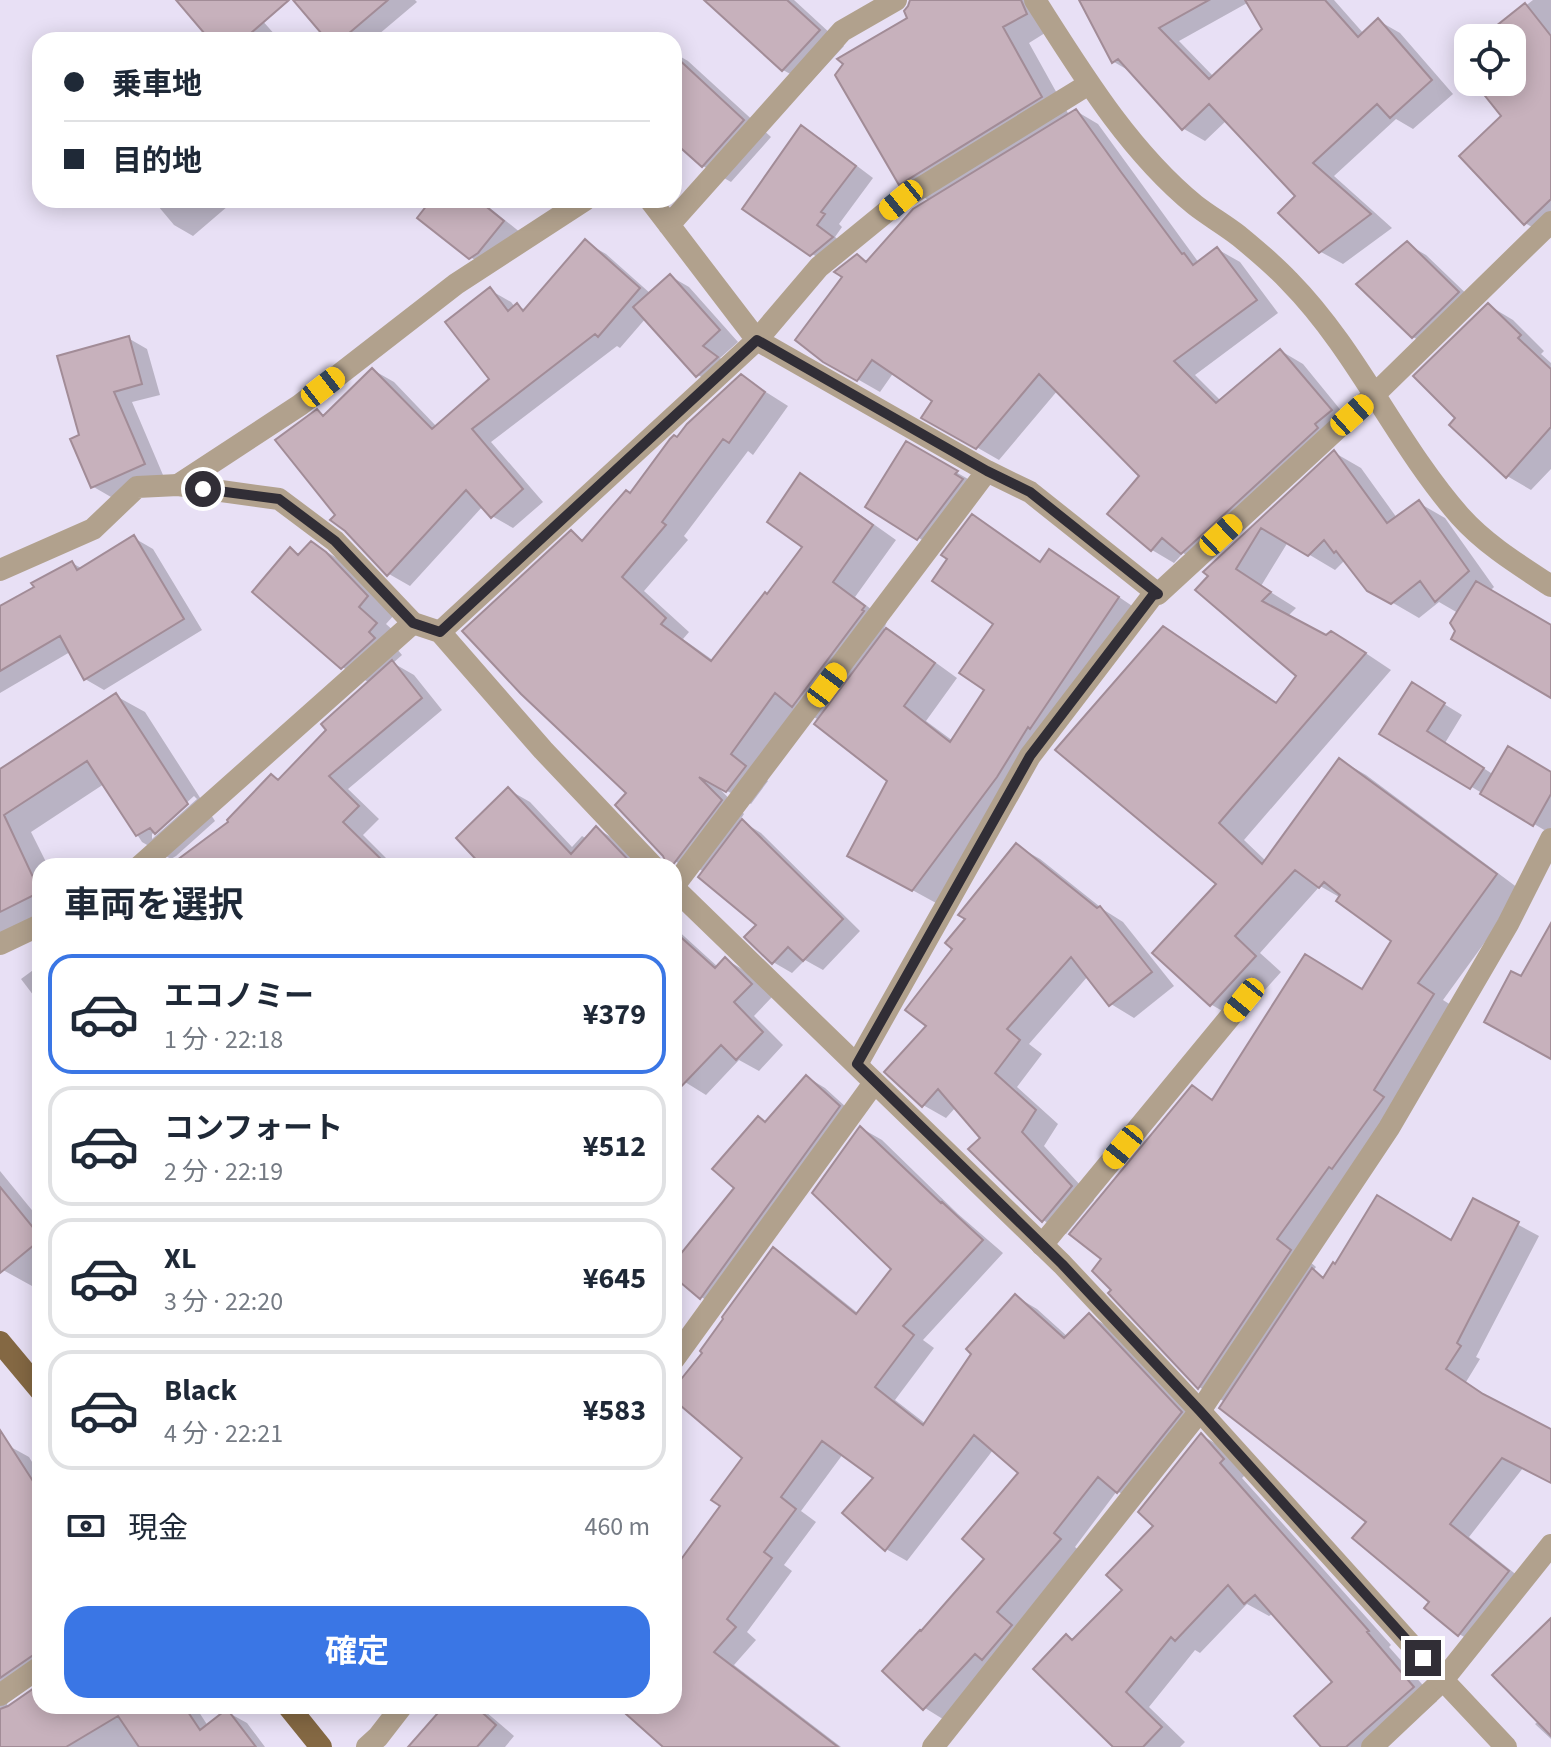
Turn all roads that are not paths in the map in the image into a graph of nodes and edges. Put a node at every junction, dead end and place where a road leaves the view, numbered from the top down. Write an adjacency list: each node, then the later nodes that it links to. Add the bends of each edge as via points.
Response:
1 (896, 0): 7 (street, via 842,31)
2 (1035, 0): 3 (street)
3 (1089, 84): 8 (street, via 901,200 819,267); 9 (street, via 1141,152 1194,205 1289,281)
4 (573, 208): 11 (street, via 456,284 300,405)
5 (656, 208): 7 (street)
6 (1551, 222): 9 (street)
7 (669, 225): 8 (street)
8 (757, 340): 10 (street); 16 (street)
9 (1374, 395): 13 (street, via 1461,517 1500,553); 14 (street)
10 (987, 471): 14 (street, via 1030,492); 20 (street)
11 (178, 485): 12 (street, via 137,487 93,529); 15 (street, via 279,499 335,541)
12 (0, 570)
13 (1551, 586)
14 (1158, 594): 25 (street, via 1030,756)
15 (413, 623): 16 (street); 18 (street)
16 (440, 632): 19 (street)
17 (1551, 839): 31 (street, via 1508,924 1389,1128)
18 (149, 858)
19 (645, 858)
20 (682, 876)
21 (682, 895): 25 (street)
22 (32, 929): 23 (street)
23 (0, 944)
24 (1244, 1000): 27 (street)
25 (857, 1064): 26 (street)
26 (874, 1083): 27 (street); 29 (street)
27 (1042, 1245): 31 (street)
28 (0, 1342): 30 (main road)
29 (682, 1348)
30 (32, 1380)
31 (1200, 1411): 34 (street); 40 (street)
32 (1551, 1545): 34 (street)
33 (32, 1673): 35 (street)
34 (1443, 1680): 41 (street); 42 (street)
35 (0, 1695)
36 (294, 1714): 38 (main road)
37 (396, 1714): 39 (street)
38 (321, 1747)
39 (367, 1747)
40 (933, 1747)
41 (1372, 1747)
42 (1506, 1747)

